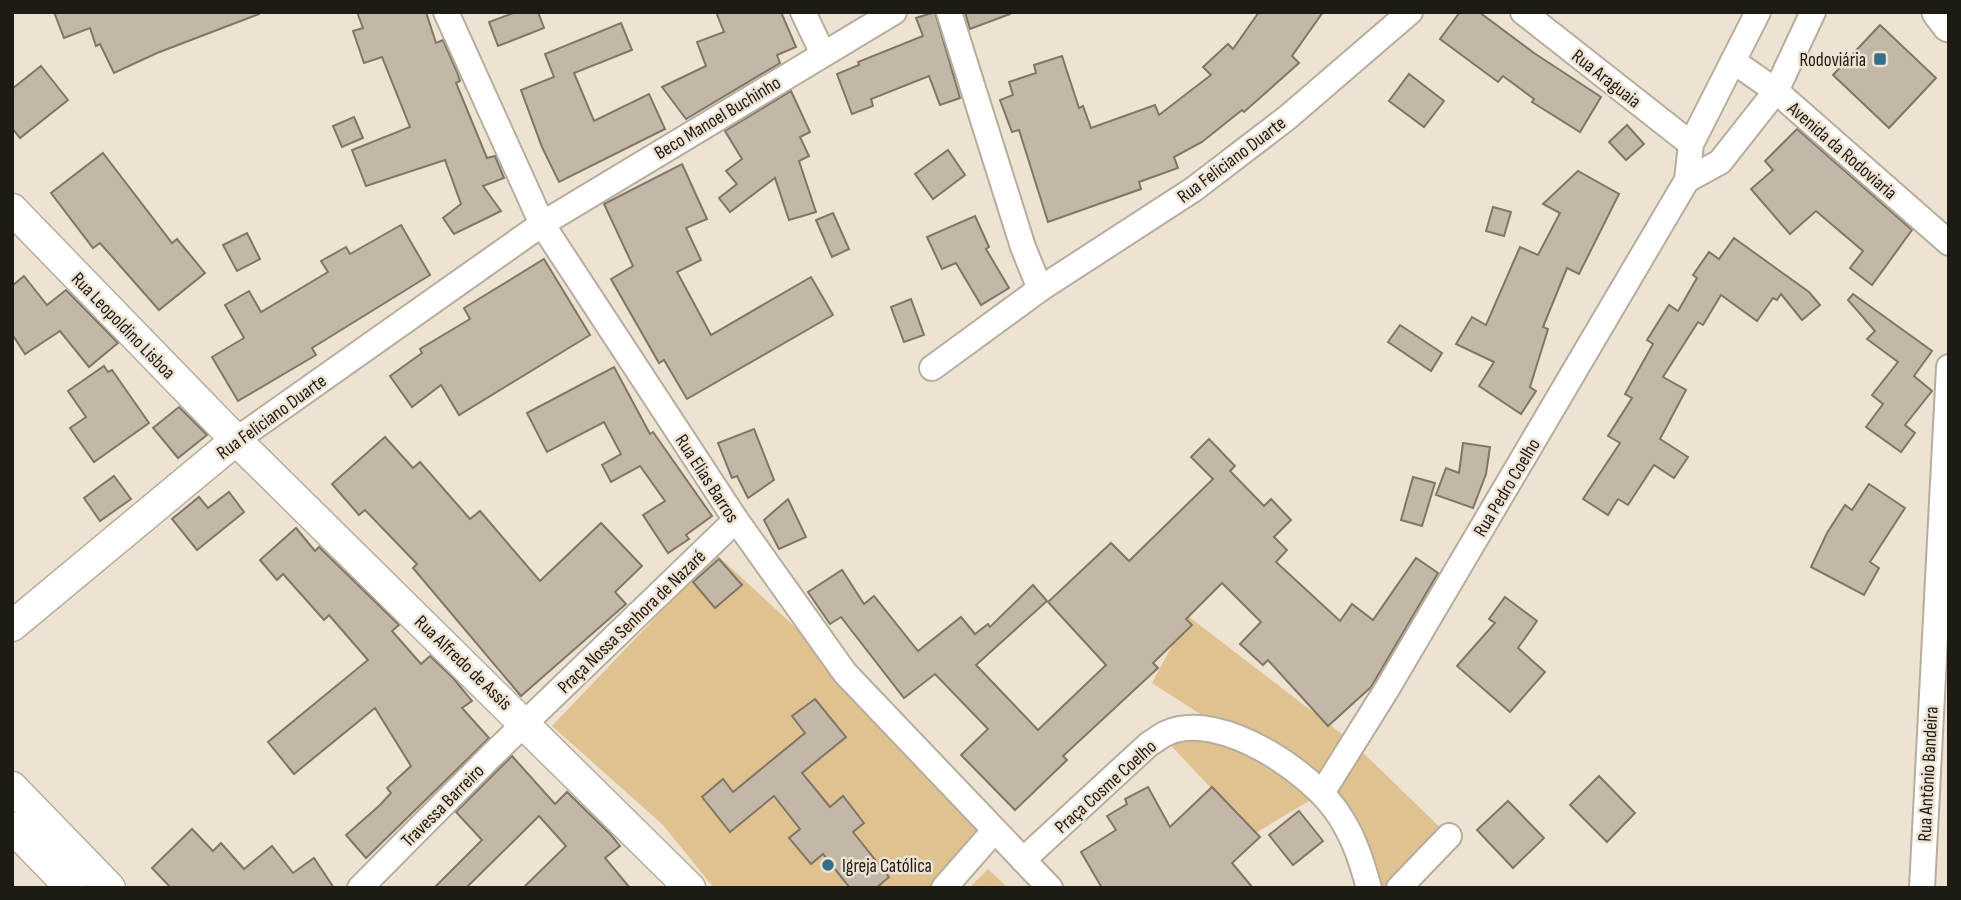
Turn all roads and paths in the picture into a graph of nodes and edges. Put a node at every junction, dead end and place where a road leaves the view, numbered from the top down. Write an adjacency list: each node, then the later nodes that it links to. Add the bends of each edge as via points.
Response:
1 (446, 12): 17 (street, Rua Elias Barros)
2 (803, 12): 11 (street)
3 (894, 12): 11 (street, Beco Manoel Buchinho)
4 (948, 12): 19 (street)
5 (1410, 12): 19 (street, Rua Feliciano Duarte, via 1288,117 1194,189)
6 (1523, 12): 14 (street, Rua Araguaia)
7 (1758, 12): 12 (street, Rua Pedro Coelho)
8 (1813, 12): 13 (street)
9 (1939, 12): 10 (main road)
10 (1949, 25)
11 (823, 54): 17 (street, Beco Manoel Buchinho)
12 (1733, 61): 13 (street, Avenida da Rodoviaria); 14 (street, Rua Pedro Coelho)
13 (1776, 91): 15 (street, via 1720,162); 18 (street, Avenida da Rodoviaria)
14 (1691, 144): 15 (street, Rua Pedro Coelho)
15 (1687, 180): 27 (street, Rua Pedro Coelho)
16 (12, 209): 22 (street, Rua Leopoldino Lisboa)
17 (542, 224): 22 (street, Rua Feliciano Duarte); 23 (street, Rua Elias Barros)
18 (1949, 243)
19 (1040, 289): 21 (street, Rua Feliciano Duarte)
20 (1949, 367): 40 (street, Rua Antônio Bandeira)
21 (932, 368)
22 (236, 440): 24 (street, Rua Feliciano Duarte); 25 (street, Rua Alfredo de Assis)
23 (736, 520): 25 (street, Praça Nossa Senhora de Nazaré); 29 (street, Rua Elias Barros, via 845,673)
24 (12, 626)
25 (525, 722): 34 (street, Travessa Barreiro); 35 (street, Rua Alfredo de Assis)
26 (12, 786): 33 (street)
27 (1322, 793): 31 (street, Praça Cosme Coelho, via 1296,768 1232,737 1209,730 1168,732 1133,758); 38 (street, Praça Cosme Coelho, via 1341,817 1359,853)
28 (12, 827): 32 (street)
29 (994, 831): 31 (street, Rua Elias Barros); 36 (street)
30 (1449, 836): 39 (street)
31 (1023, 860): 37 (street, Rua Elias Barros)
32 (71, 888)
33 (110, 888)
34 (360, 888)
35 (690, 888)
36 (944, 888)
37 (1050, 888)
38 (1369, 888)
39 (1399, 888)
40 (1922, 888)

